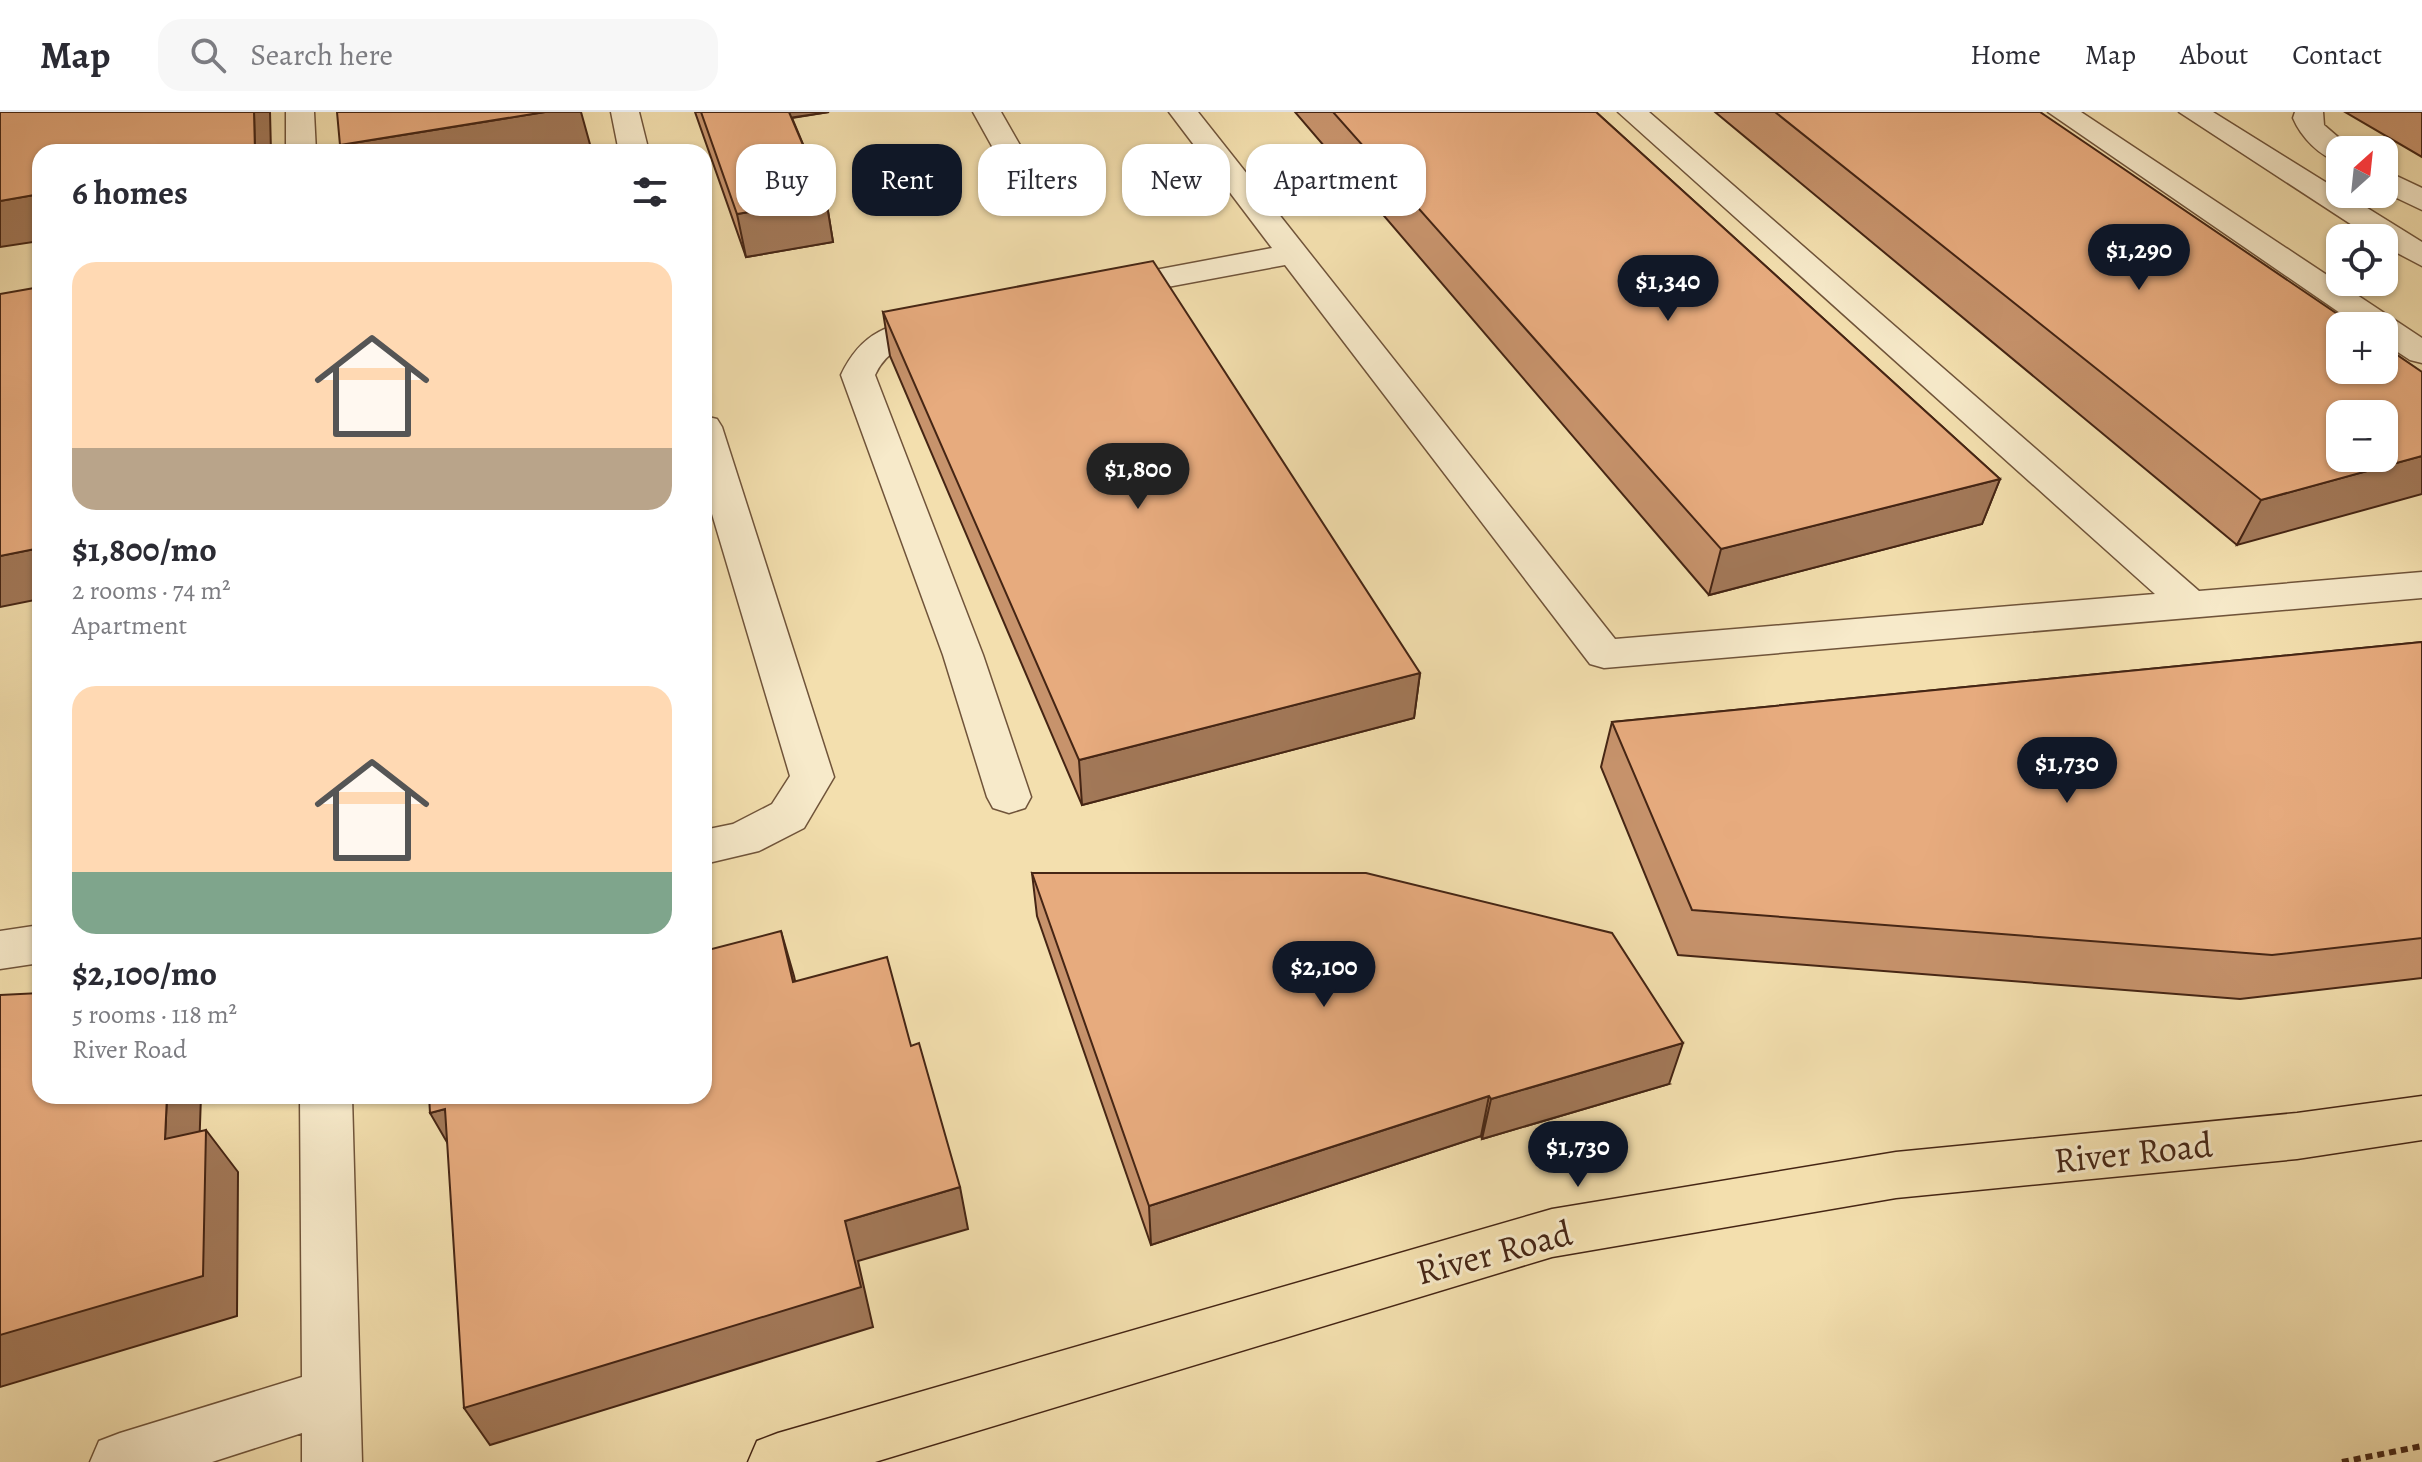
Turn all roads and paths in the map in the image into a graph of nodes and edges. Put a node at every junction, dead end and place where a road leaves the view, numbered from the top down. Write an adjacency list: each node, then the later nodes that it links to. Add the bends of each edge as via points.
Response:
1 (300, 112): 10 (lane)
2 (625, 112): 11 (lane)
3 (987, 112): 12 (lane)
4 (1183, 112): 15 (lane)
5 (1632, 112): 24 (lane)
6 (2062, 112): 18 (lane)
7 (2193, 112): 16 (lane)
8 (2309, 112): 9 (lane, via 2312,129)
9 (2326, 141)
10 (301, 144)
11 (632, 144)
12 (1005, 144)
13 (2398, 187): 14 (lane)
14 (2422, 201)
15 (1294, 254): 17 (lane); 24 (lane, via 1604,654)
16 (2422, 256)
17 (1067, 297)
18 (2361, 312)
19 (976, 318): 25 (lane, via 885,338 866,355 858,375 963,655)
20 (2398, 337): 21 (lane)
21 (2422, 353)
22 (712, 453): 26 (lane, via 812,777 788,816 743,839)
23 (2422, 585): 24 (lane)
24 (2191, 605)
25 (1009, 797)
26 (712, 845)
27 (32, 945): 28 (lane)
28 (0, 950)
29 (326, 1104): 31 (lane)
30 (2422, 1118): 35 (main road, River Road, via 2297,1136 1896,1175 1552,1233)
31 (331, 1396): 33 (lane); 34 (lane)
32 (2422, 1446): 36 (path)
33 (120, 1462)
34 (332, 1462)
35 (778, 1462)
36 (2342, 1462)

